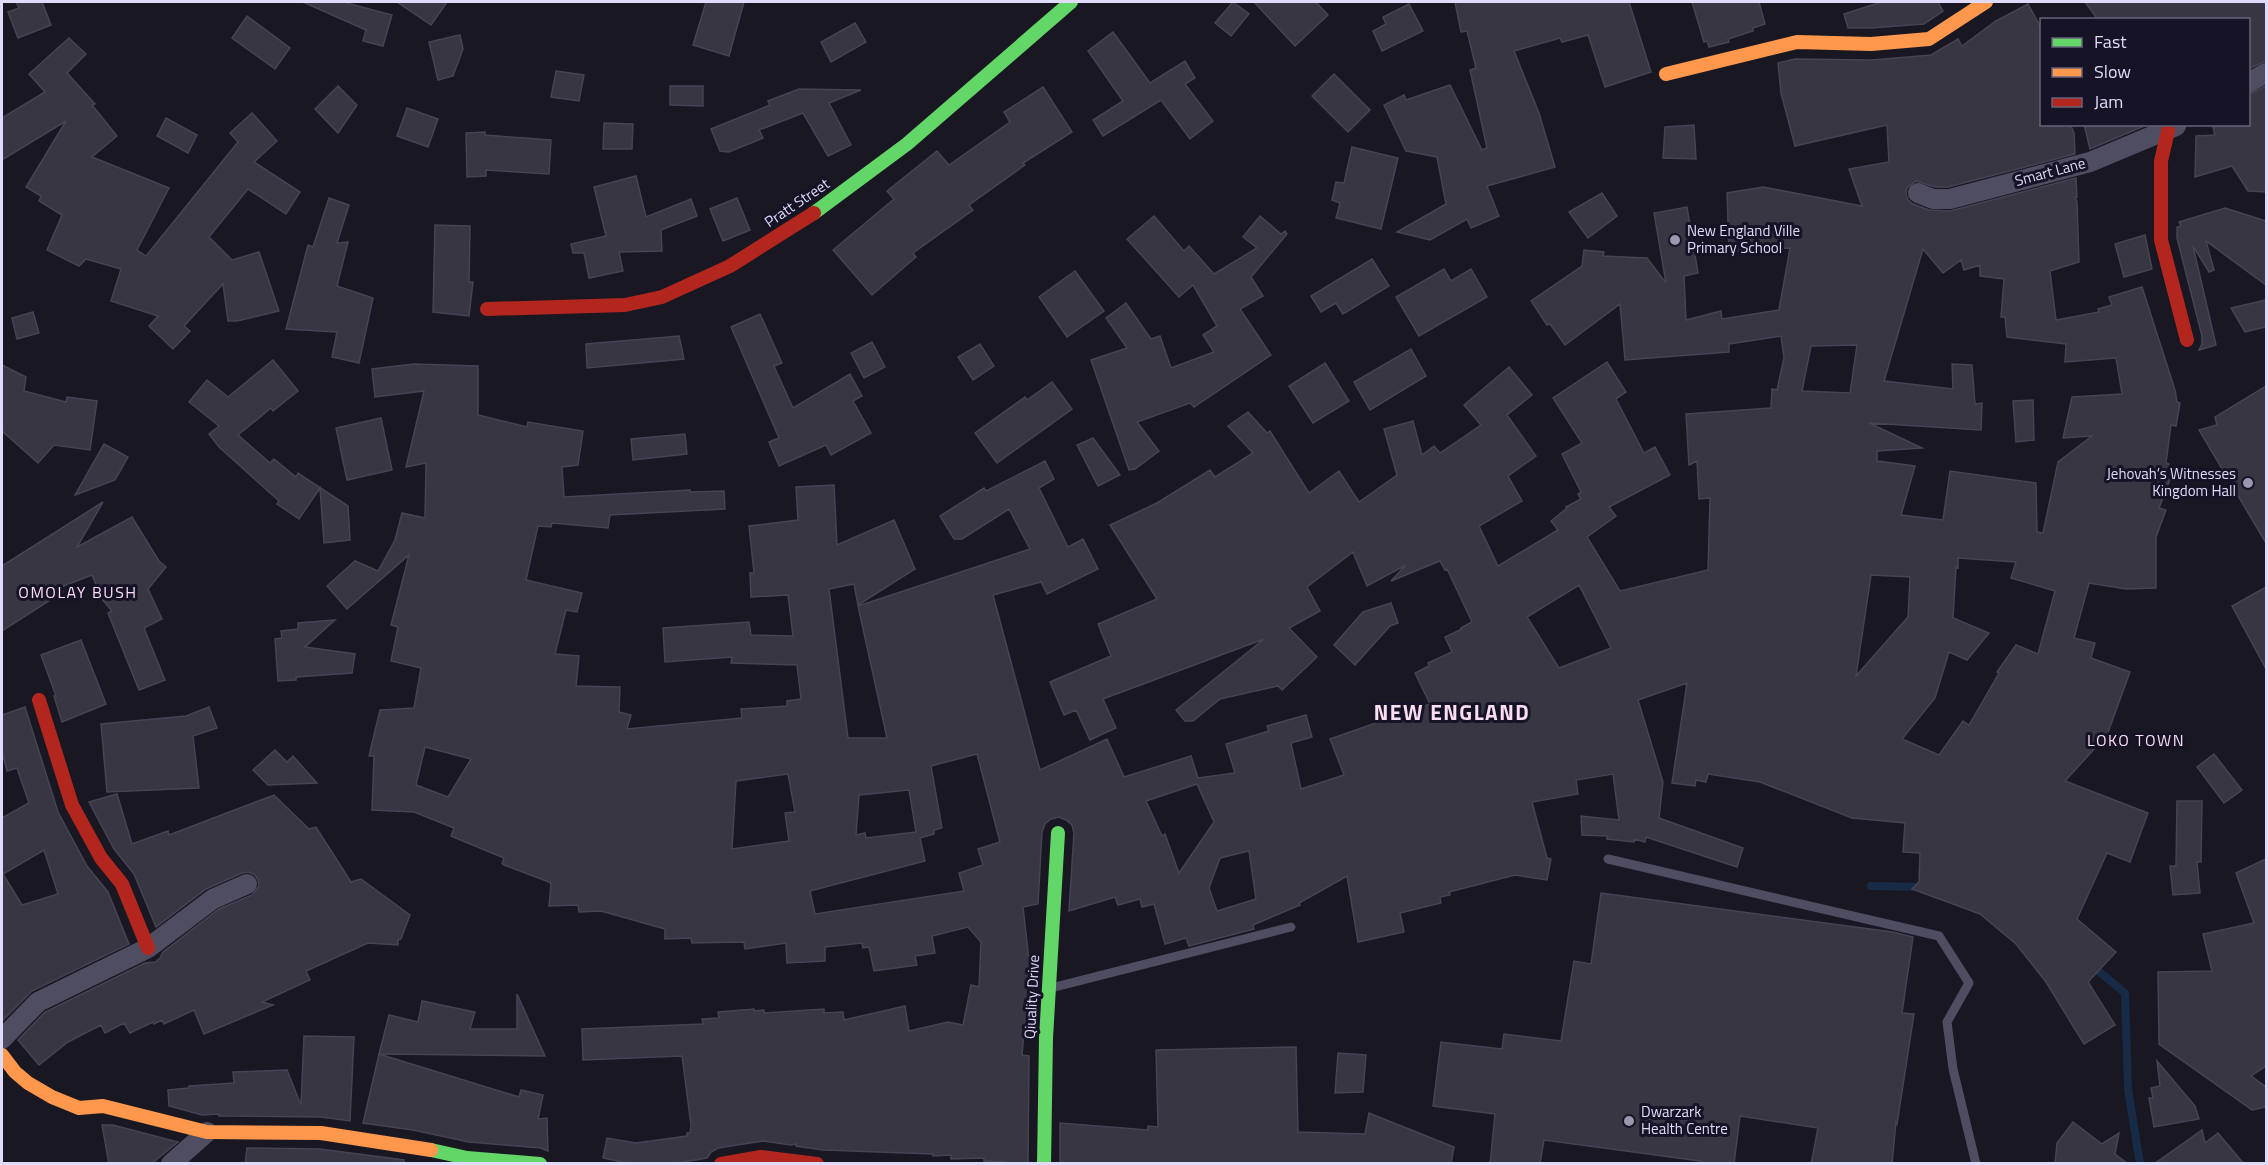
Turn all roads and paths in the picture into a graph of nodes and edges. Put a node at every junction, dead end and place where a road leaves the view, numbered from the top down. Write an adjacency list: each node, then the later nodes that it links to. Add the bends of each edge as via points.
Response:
1 (1071, 2): 8 (street, Pratt Street, via 907,144 802,222 730,266 662,297 625,305)
2 (1986, 2): 4 (street, via 1929,39 1871,45 1797,42)
3 (2266, 73): 5 (street)
4 (1666, 74)
5 (2250, 82)
6 (2173, 128): 7 (street, Smart Lane, via 2090,162 1950,199 1933,199); 9 (street, via 2161,161 2161,240)
7 (1918, 193)
8 (487, 309)
9 (2187, 340)
10 (39, 700): 15 (street, via 72,805 101,858 122,884)
11 (1058, 833): 16 (street, Qiuality Drive)
12 (1608, 860): 25 (lane, via 1939,936 1969,983 1947,1022 1953,1069)
13 (247, 884): 15 (street, via 213,899)
14 (1291, 927): 16 (lane)
15 (148, 948): 17 (street, via 38,1002)
16 (1049, 989): 24 (street, Qiuality Drive)
17 (2, 1039)
18 (2, 1055): 19 (street, via 28,1083 79,1108 103,1106)
19 (207, 1132): 20 (street); 21 (street, via 321,1133 410,1145 466,1158)
20 (171, 1164)
21 (540, 1164)
22 (720, 1164): 23 (street, via 761,1157)
23 (817, 1164)
24 (1044, 1164)
25 (1976, 1164)

